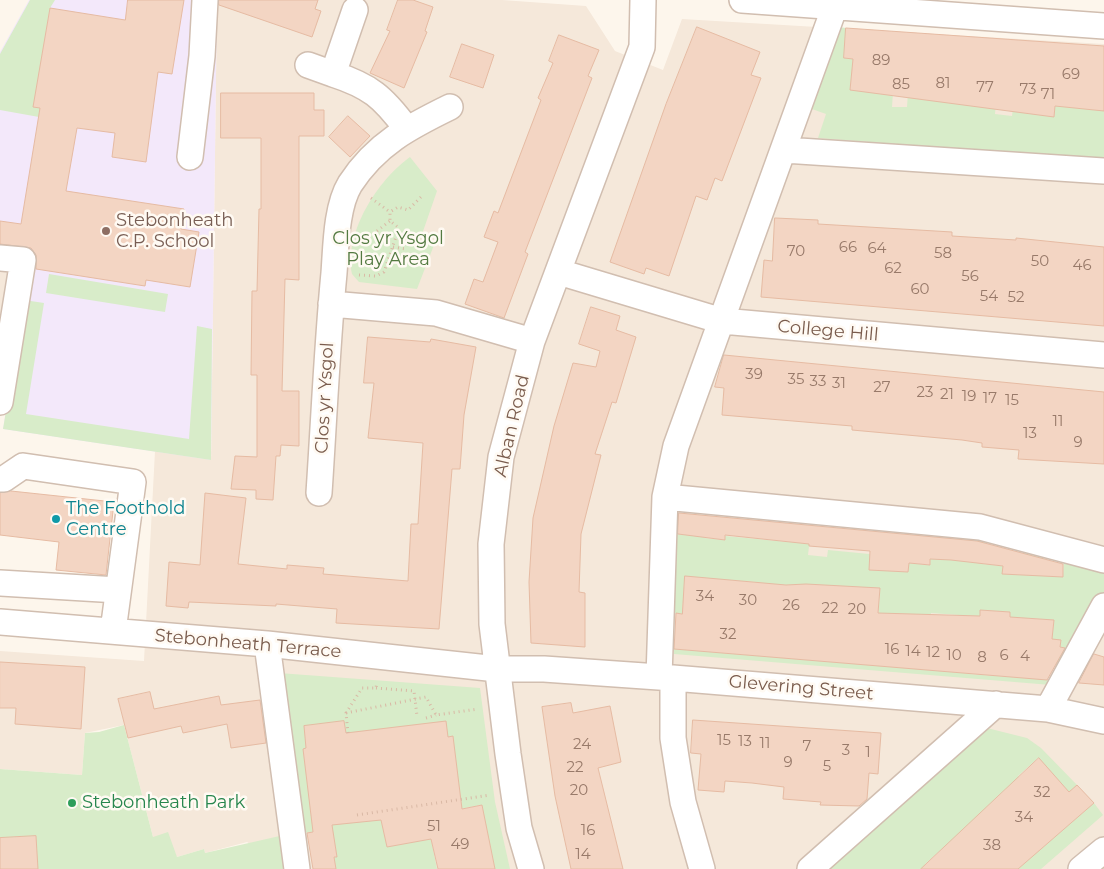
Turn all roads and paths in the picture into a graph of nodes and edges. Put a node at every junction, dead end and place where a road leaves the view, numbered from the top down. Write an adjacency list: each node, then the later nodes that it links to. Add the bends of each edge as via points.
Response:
1 (205, 0): 13 (street)
2 (643, 0): 21 (street, Alban Road, via 642,47)
3 (742, 0): 4 (street)
4 (835, 6): 5 (street); 12 (street)
5 (914, 6): 7 (street)
6 (355, 10): 9 (street)
7 (1104, 26)
8 (308, 65): 9 (street)
9 (333, 74): 11 (street, via 361,83 388,104)
10 (450, 106): 11 (street, Clos yr Ysgol)
11 (406, 128): 22 (street, Clos yr Ysgol, via 375,154 349,185 338,221)
12 (784, 150): 14 (street); 23 (street)
13 (190, 157)
14 (1104, 171)
15 (421, 197): 16 (path, via 408,210 402,207 392,209)
16 (390, 221): 17 (path); 18 (path, via 399,228)
17 (373, 234)
18 (392, 248): 19 (path); 22 (path, via 381,275 352,274)
19 (406, 249)
20 (0, 258): 26 (street, via 23,260)
21 (560, 272): 23 (street, College Hill); 24 (street, Alban Road)
22 (331, 304): 24 (street, via 436,313); 28 (street, Clos yr Ysgol)
23 (722, 321): 25 (street, College Hill); 29 (street, via 676,446)
24 (532, 341): 37 (street, Alban Road, via 501,456 492,534 492,624)
25 (1104, 355)
26 (0, 402)
27 (0, 479): 32 (street, via 23,466 133,482)
28 (319, 492)
29 (665, 497): 30 (street, via 980,527); 39 (street)
30 (1104, 560)
31 (0, 583): 32 (street)
32 (118, 590): 35 (street)
33 (1104, 606): 43 (street)
34 (0, 622): 35 (street, Stebonheath Terrace)
35 (113, 631): 36 (street, Stebonheath Terrace)
36 (268, 644): 37 (street, Stebonheath Terrace); 53 (street)
37 (497, 669): 39 (street, Glevering Street); 54 (street, Alban Road, via 519,828)
38 (377, 676): 40 (path)
39 (666, 677): 41 (street, Glevering Street); 55 (street, via 683,802)
40 (376, 688): 44 (path, via 362,688); 46 (path, bridge, via 414,691)
41 (996, 704): 43 (street, Glevering Street); 56 (street)
42 (485, 708): 45 (path)
43 (1048, 708): 48 (street, Glevering Street)
44 (346, 713): 45 (path, via 426,697); 49 (path)
45 (436, 715): 47 (path)
46 (417, 716)
47 (426, 718)
48 (1104, 721)
49 (348, 733)
50 (498, 794): 51 (path)
51 (356, 815)
52 (1104, 850): 57 (street)
53 (298, 869)
54 (531, 869)
55 (702, 869)
56 (810, 869)
57 (1081, 869)

